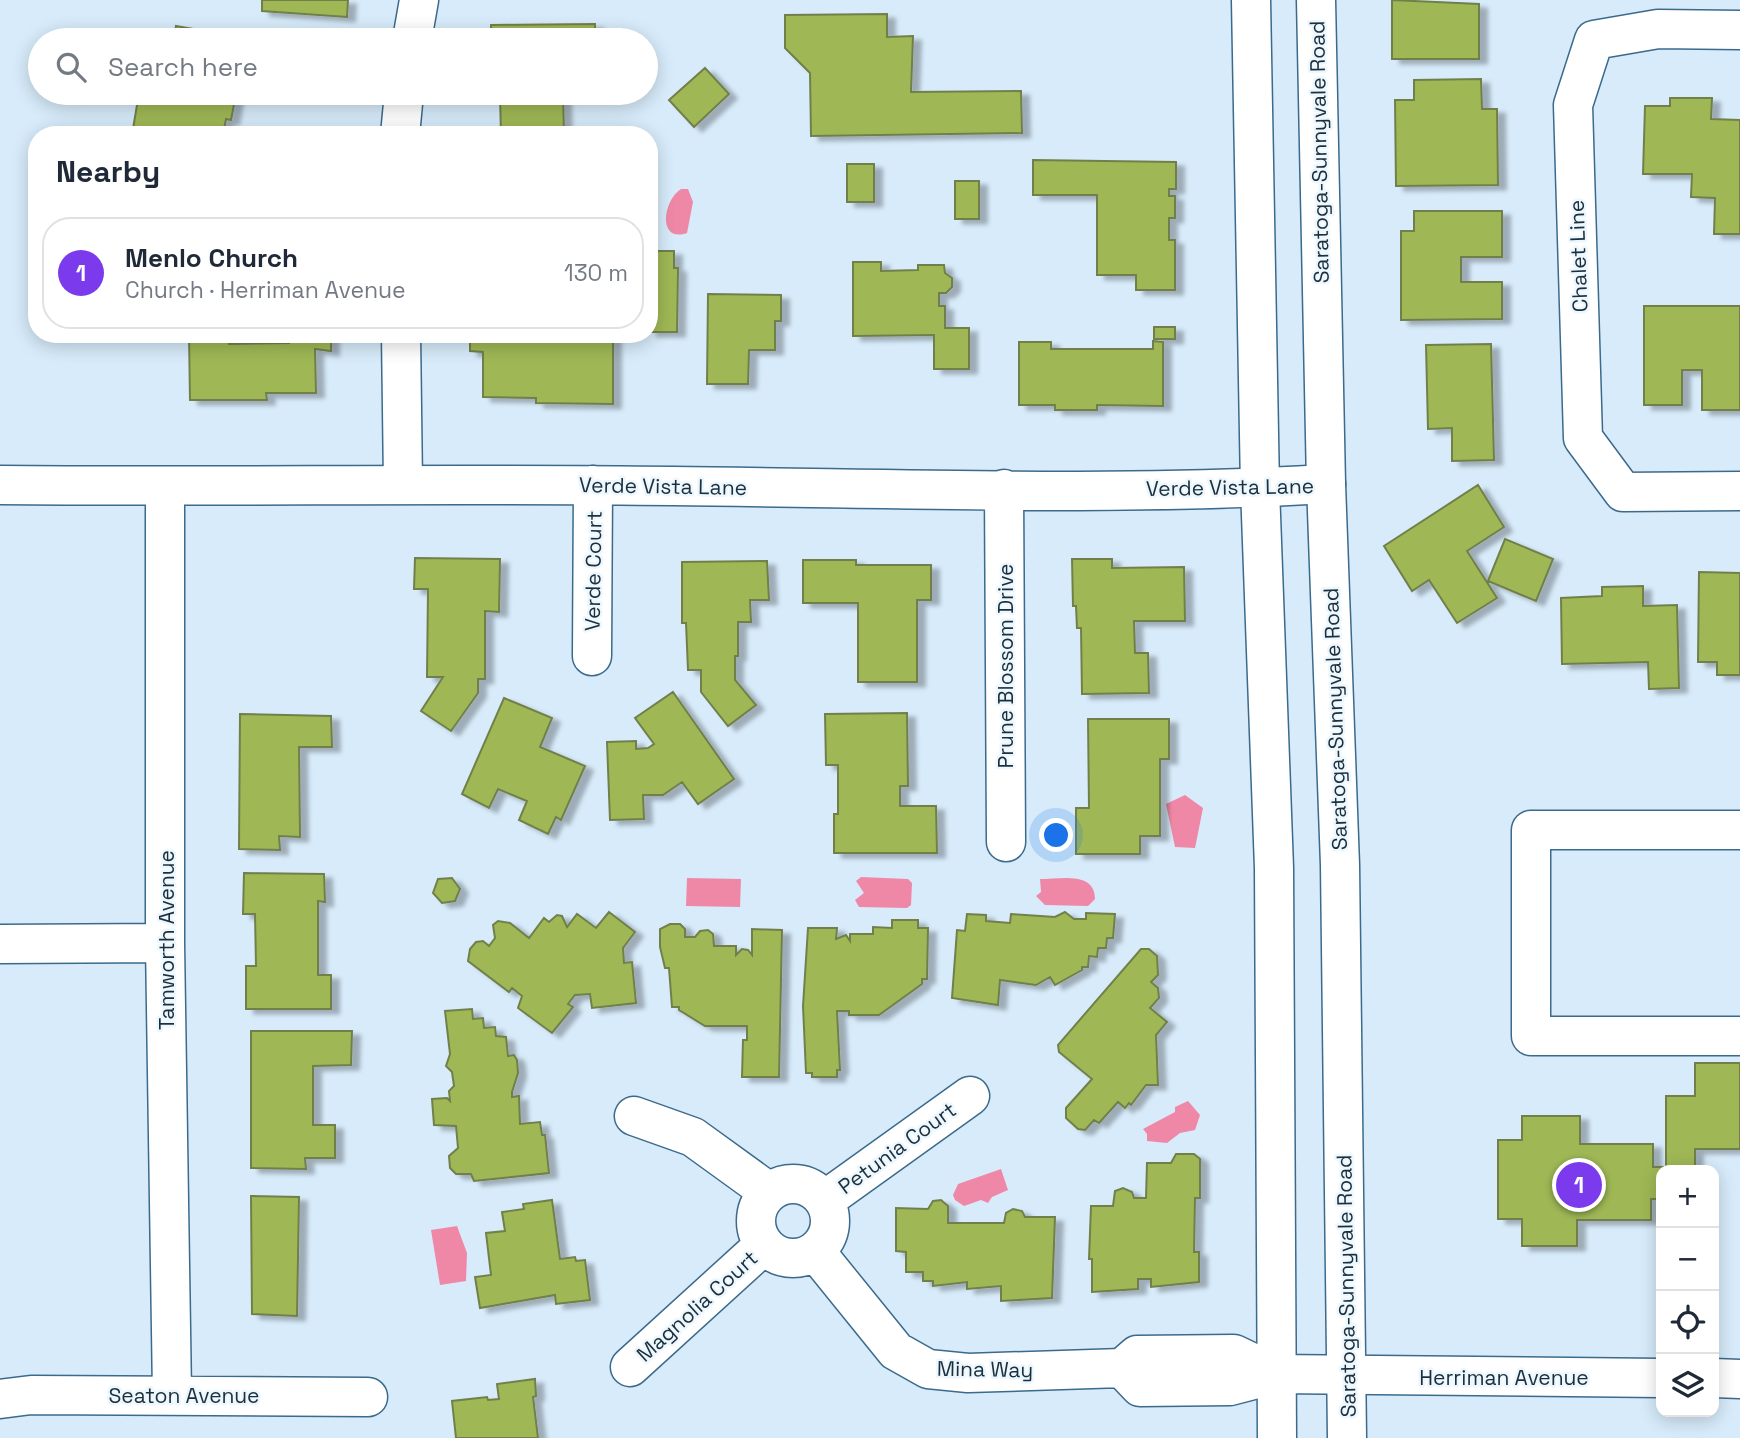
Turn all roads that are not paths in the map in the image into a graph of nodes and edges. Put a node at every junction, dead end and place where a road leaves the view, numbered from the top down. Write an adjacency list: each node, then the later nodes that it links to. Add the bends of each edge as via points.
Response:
1 (419, 0): 4 (street)
2 (1251, 0): 14 (street)
3 (1316, 0): 10 (street, Saratoga-Sunnyvale Road)
4 (414, 28)
5 (1740, 30): 16 (street, Chalet Line, via 1658,29 1594,40 1573,105 1583,438 1623,492)
6 (403, 105): 7 (street)
7 (401, 126)
8 (401, 343): 9 (street)
9 (403, 484): 12 (street, Verde Vista Lane); 13 (street, Verde Vista Lane)
10 (1326, 484): 14 (street, Verde Vista Lane); 31 (street, Saratoga-Sunnyvale Road, via 1340,865)
11 (0, 485): 13 (street, Verde Vista Lane)
12 (593, 485): 15 (street, Verde Vista Lane); 17 (street, Verde Court)
13 (165, 486): 20 (street, Tamworth Avenue)
14 (1260, 488): 15 (street, Verde Vista Lane); 30 (street, via 1275,868)
15 (1004, 489): 19 (street, Prune Blossom Drive)
16 (1740, 491)
17 (592, 656)
18 (1740, 830): 22 (street, via 1531,830 1531,1036)
19 (1006, 842)
20 (165, 943): 21 (street); 35 (street, Tamworth Avenue)
21 (0, 944)
22 (1740, 1036)
23 (970, 1096): 26 (street, Petunia Court)
24 (634, 1116): 25 (street, via 693,1138)
25 (769, 1192): 26 (street, via 780,1185 805,1185); 27 (street, via 758,1208 756,1227)
26 (825, 1200): 28 (street, via 830,1211 829,1234)
27 (764, 1245): 28 (street, via 793,1259); 29 (street, Magnolia Court)
28 (816, 1251): 30 (street, Mina Way, via 896,1351 928,1369 968,1373 1122,1368 1137,1354 1234,1354)
29 (630, 1367)
30 (1276, 1374): 31 (street, Mina Way); 38 (street)
31 (1346, 1374): 32 (street, Herriman Avenue); 39 (street, Saratoga-Sunnyvale Road)
32 (1656, 1378)
33 (1719, 1378): 34 (street)
34 (1740, 1379)
35 (172, 1394): 36 (street, Seaton Avenue); 37 (street, Seaton Avenue)
36 (368, 1396)
37 (0, 1399)
38 (1277, 1438)
39 (1347, 1438)

